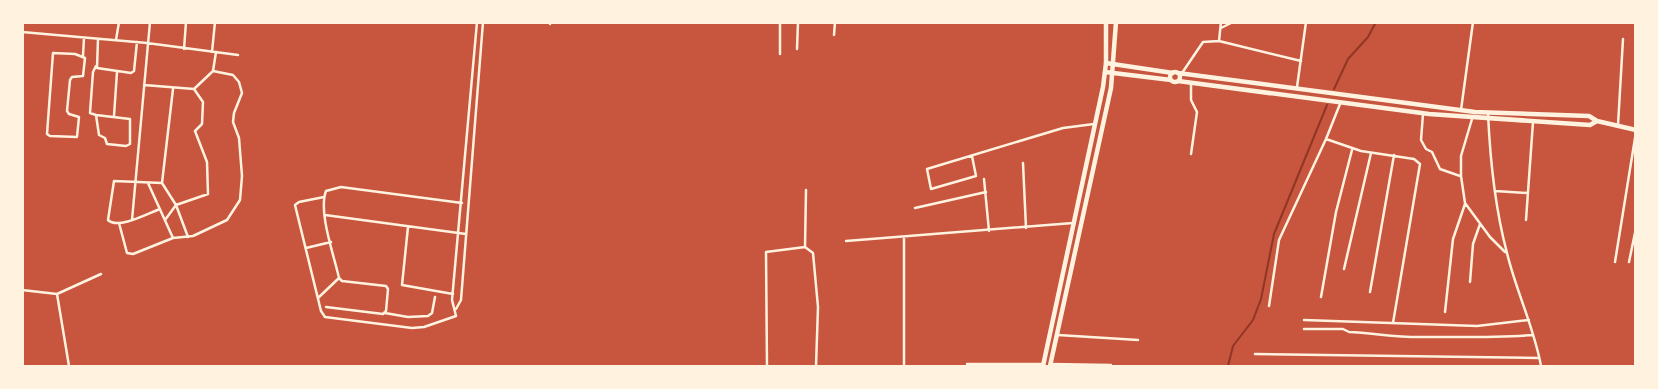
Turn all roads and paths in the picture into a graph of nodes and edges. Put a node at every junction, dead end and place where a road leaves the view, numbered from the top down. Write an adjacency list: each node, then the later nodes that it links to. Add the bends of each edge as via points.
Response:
1 (119, 22): 22 (street)
2 (150, 22): 25 (street)
3 (186, 22): 26 (street)
4 (215, 22): 28 (street)
5 (477, 22): 80 (street)
6 (483, 22): 97 (street)
7 (780, 22): 30 (street)
8 (798, 22): 27 (street)
9 (835, 22): 18 (street)
10 (1106, 22): 34 (main road)
11 (1116, 22): 35 (main road)
12 (1220, 22): 16 (street)
13 (1232, 22): 16 (street)
14 (1306, 22): 33 (street)
15 (1473, 22): 50 (street)
16 (1221, 28): 23 (street)
17 (22, 32): 19 (street)
18 (834, 34)
19 (84, 38): 20 (street); 32 (street)
20 (98, 39): 22 (street); 36 (street)
21 (1623, 39): 61 (street)
22 (116, 40): 24 (street)
23 (1219, 41): 33 (street); 41 (street, via 1203,42)
24 (138, 42): 25 (street); 38 (street, via 134,72)
25 (147, 43): 26 (street); 45 (street)
26 (184, 49): 28 (street)
27 (797, 49)
28 (212, 52): 29 (street)
29 (216, 52): 31 (street); 37 (street)
30 (780, 54)
31 (238, 55)
32 (83, 56): 32 (street, via 52,54 48,136 78,136 79,117 67,110 70,80 83,76)
33 (1300, 61): 46 (street)
34 (1106, 63): 35 (main road); 39 (main road)
35 (1114, 64): 40 (main road); 41 (main road)
36 (96, 66): 38 (street, via 98,70); 53 (street, via 90,113)
37 (213, 71): 48 (street); 98 (street, via 234,75 242,93 233,122 240,138 240,200 227,220)
38 (117, 72): 54 (street)
39 (1105, 72): 40 (main road); 60 (main road)
40 (1113, 72): 42 (main road); 128 (main road)
41 (1178, 73): 42 (main road); 43 (main road); 46 (main road)
42 (1171, 80): 43 (main road)
43 (1178, 81): 44 (main road)
44 (1191, 83): 49 (main road); 66 (street, via 1191,100 1197,112)
45 (144, 85): 47 (street); 72 (street)
46 (1297, 87): 50 (main road)
47 (174, 89): 48 (street); 74 (street)
48 (194, 89): 82 (street, via 204,102 202,124 195,131 207,162 208,194)
49 (1340, 104): 52 (main road); 63 (street)
50 (1461, 110): 51 (main road); 55 (street)
51 (1488, 113): 57 (street); 58 (main road, via 1589,116)
52 (1423, 114): 55 (main road); 70 (street, via 1423,145 1432,152 1440,168)
53 (96, 116): 54 (street); 54 (street, via 99,135 107,144 128,146 131,120)
54 (114, 116)
55 (1460, 118): 56 (main road)
56 (1472, 119): 57 (main road); 70 (street, via 1461,156)
57 (1488, 120): 59 (main road); 76 (street)
58 (1597, 121): 59 (main road, via 1590,126); 61 (main road)
59 (1533, 122): 78 (street)
60 (1096, 124): 68 (street, via 1063,128); 90 (main road)
61 (1618, 124): 62 (main road)
62 (1636, 131): 106 (street)
63 (1326, 139): 64 (street); 119 (street, via 1280,240)
64 (1352, 150): 65 (street); 117 (street, via 1336,212)
65 (1371, 153): 67 (street); 108 (street)
66 (1191, 154)
67 (1394, 155): 113 (street); 126 (street, via 1414,159 1420,164)
68 (972, 156): 68 (street, via 927,169 932,189 976,176)
69 (1023, 163): 93 (street)
70 (1461, 176): 81 (street)
71 (984, 179): 77 (street)
72 (137, 181): 73 (street); 86 (street); 89 (street, via 114,181 108,220)
73 (148, 182): 74 (street); 84 (street)
74 (162, 183): 82 (street)
75 (806, 190): 103 (street)
76 (1495, 191): 78 (street); 105 (street)
77 (986, 192): 83 (street); 95 (street)
78 (1528, 194): 88 (street)
79 (324, 197): 80 (street, via 330,188 341,187); 85 (street); 104 (street, via 299,202 295,206)
80 (462, 203): 96 (street)
81 (1465, 203): 91 (street); 122 (street, via 1453,239)
82 (176, 205): 87 (street); 98 (street)
83 (915, 208)
84 (160, 209): 86 (street); 87 (street)
85 (325, 215): 92 (street); 102 (street)
86 (132, 220): 89 (street)
87 (165, 220): 100 (street)
88 (1526, 220)
89 (119, 223): 100 (street, via 127,253 136,254)
90 (1075, 223): 93 (street); 135 (main road)
91 (1480, 224): 105 (street); 111 (street, via 1473,244)
92 (408, 227): 96 (street); 115 (street, via 402,285)
93 (1026, 228): 95 (street)
94 (1636, 228): 107 (street)
95 (989, 231): 99 (street)
96 (459, 234): 97 (street); 115 (street)
97 (466, 234): 121 (street, via 461,300)
98 (188, 237): 100 (street)
99 (904, 237): 101 (street); 140 (street)
100 (173, 238)
101 (846, 241)
102 (331, 242): 104 (street); 110 (street)
103 (805, 247): 138 (street, via 766,252); 139 (street, via 813,253 817,292)
104 (306, 248): 118 (street)
105 (1506, 253): 125 (street)
106 (1615, 262)
107 (1629, 262)
108 (1344, 269)
109 (101, 274): 114 (street)
110 (339, 278): 118 (street); 123 (street, via 345,282 388,287)
111 (1470, 282)
112 (22, 290): 114 (street)
113 (1370, 292)
114 (58, 294): 137 (street)
115 (453, 294): 121 (street)
116 (435, 297): 123 (street, via 428,316)
117 (1321, 297)
118 (318, 298): 121 (street, via 325,318 412,328 456,316)
119 (1269, 306)
120 (326, 307): 123 (street)
121 (456, 309)
122 (1445, 312)
123 (385, 313)
124 (1304, 320): 126 (street)
125 (1529, 320): 126 (street, via 1477,326); 129 (street)
126 (1393, 323)
127 (1304, 329): 129 (street, via 1344,329 1418,337)
128 (1058, 335): 130 (street); 141 (main road)
129 (1533, 335): 132 (street)
130 (1138, 340)
131 (1255, 354): 132 (street)
132 (1539, 358): 142 (street)
133 (968, 364): 134 (street)
134 (987, 365): 135 (street)
135 (1043, 365)
136 (1111, 365): 141 (street)
137 (69, 366)
138 (767, 366)
139 (816, 366)
140 (904, 366)
141 (1050, 366)
142 (1540, 366)

